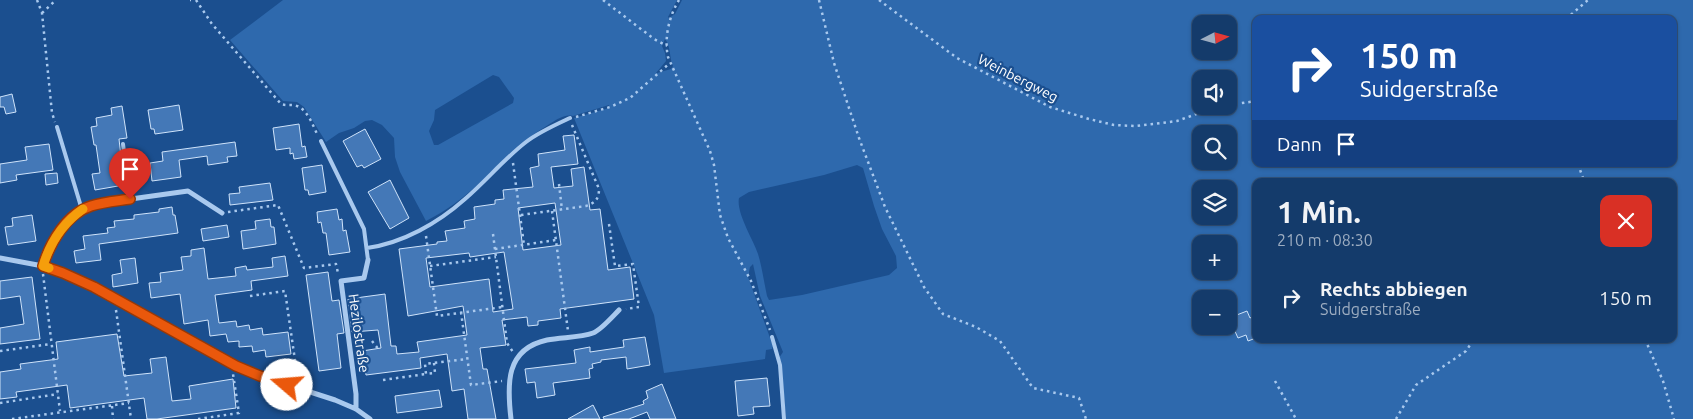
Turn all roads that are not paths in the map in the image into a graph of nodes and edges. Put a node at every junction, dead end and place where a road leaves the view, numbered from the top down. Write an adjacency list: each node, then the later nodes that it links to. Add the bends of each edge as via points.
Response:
1 (570, 118): 8 (lane, via 527,142 465,200 425,227 384,246)
2 (57, 127): 6 (lane)
3 (321, 141): 8 (lane, Hezilostraße, via 364,229)
4 (123, 144): 5 (lane)
5 (130, 199): 6 (street, via 95,204); 7 (street, via 188,191)
6 (82, 210): 11 (street, via 52,243)
7 (222, 213)
8 (368, 248): 10 (lane, Hezilostraße)
9 (0, 258): 11 (street)
10 (368, 260): 14 (street, Hezilostraße, via 364,278 341,281)
11 (43, 266): 14 (street, via 94,287 236,366)
12 (620, 310): 16 (street, via 594,333 545,341 531,346 517,359 509,380)
13 (772, 337): 17 (lane, via 780,365)
14 (356, 410): 15 (street)
15 (370, 419)
16 (511, 419)
17 (784, 419)

